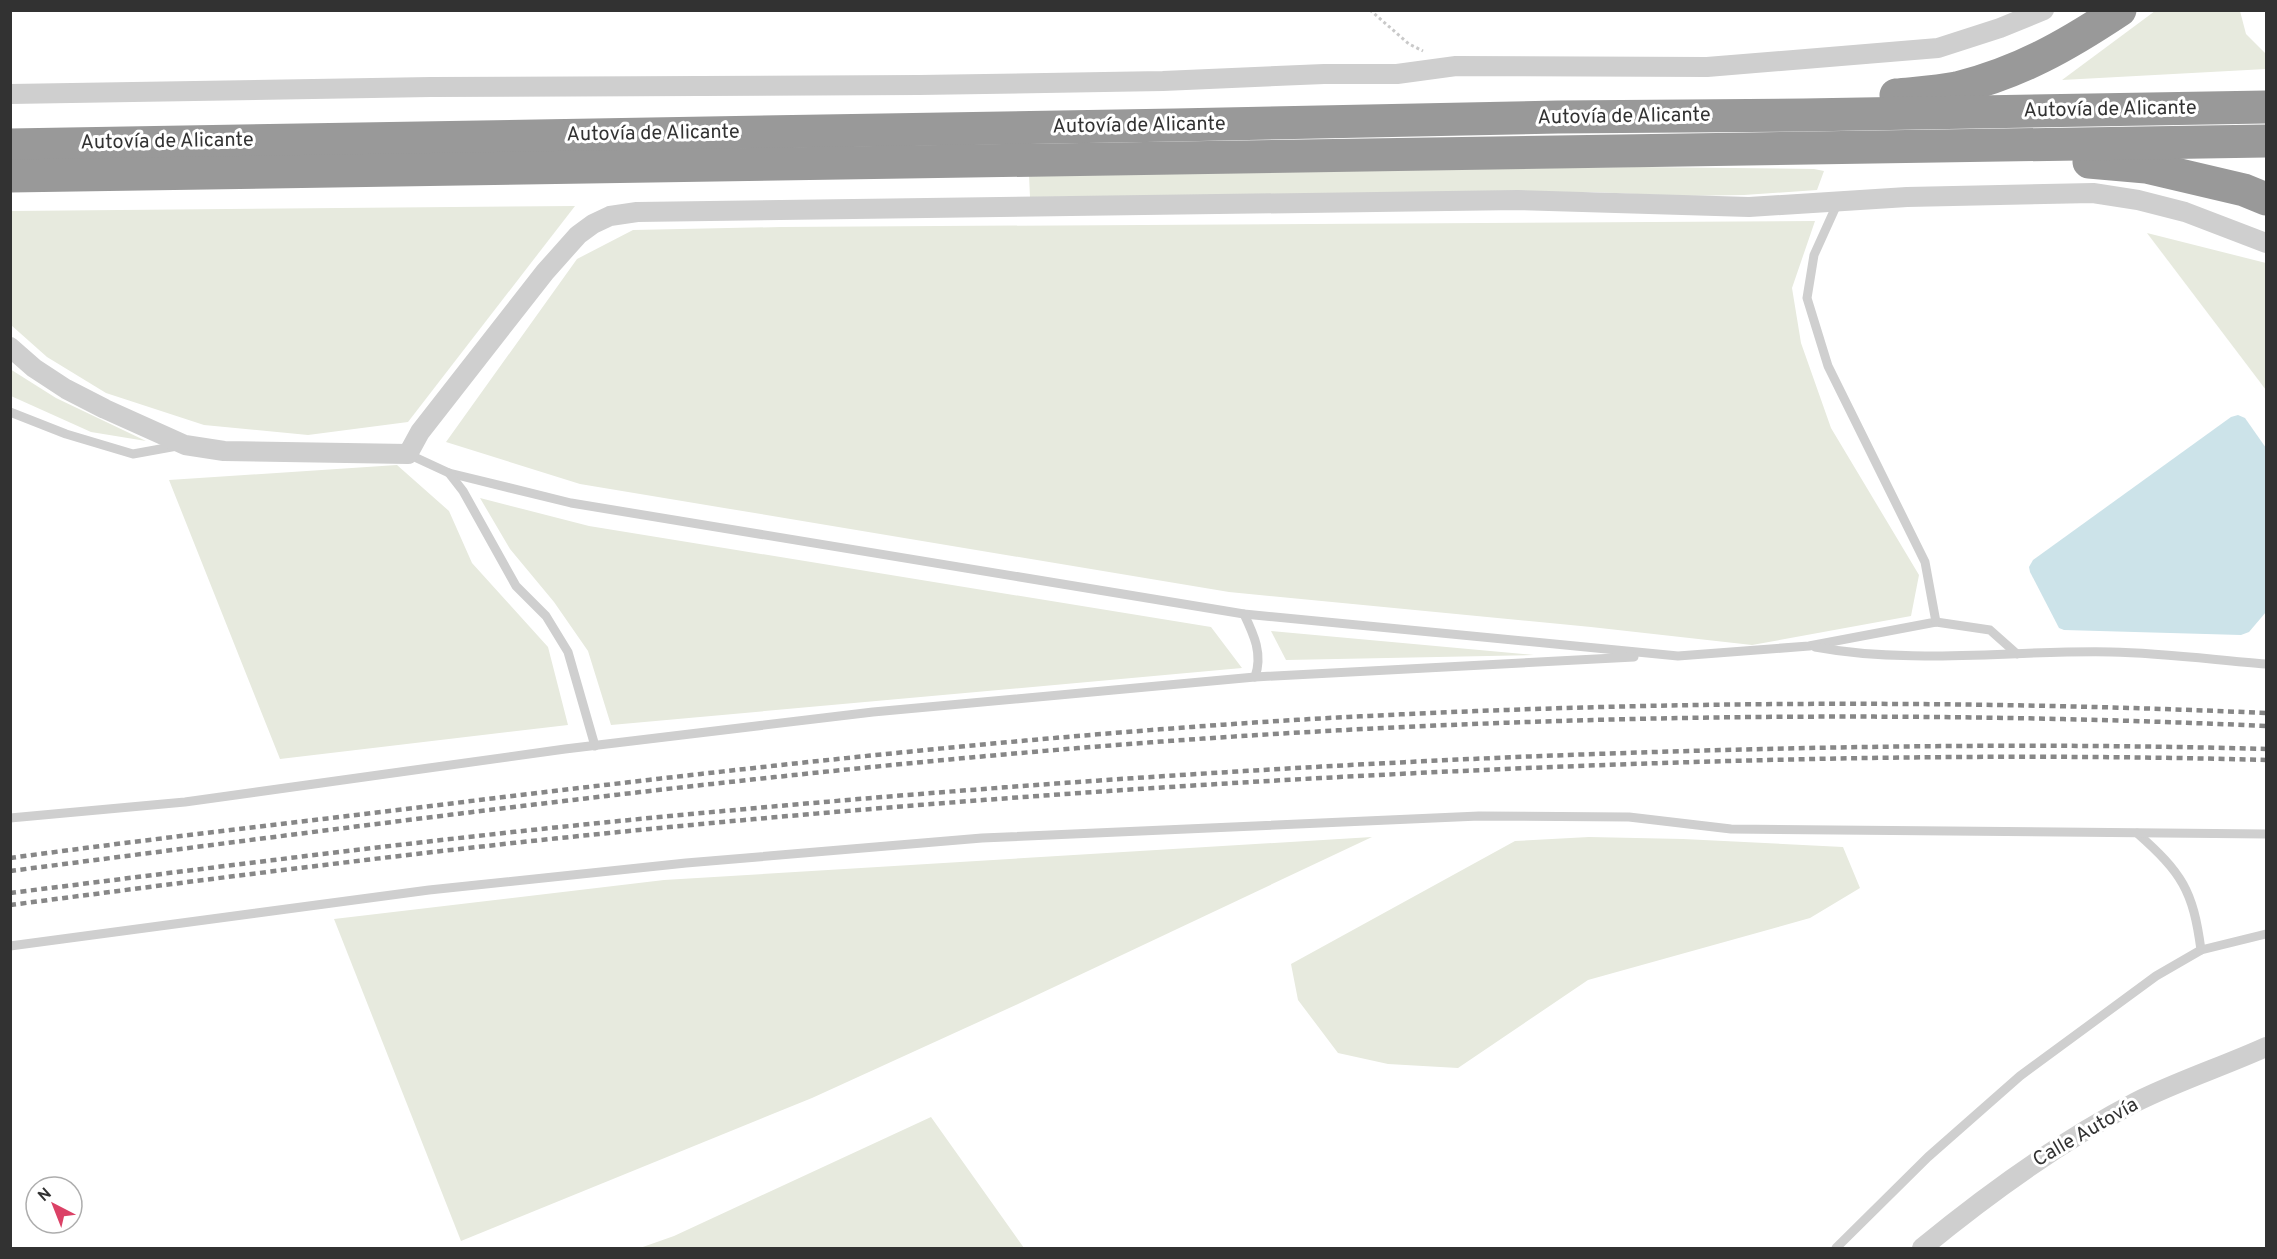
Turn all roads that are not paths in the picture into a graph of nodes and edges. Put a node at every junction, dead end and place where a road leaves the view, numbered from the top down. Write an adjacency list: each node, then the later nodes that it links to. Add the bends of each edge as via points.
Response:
1 (2044, 10): 3 (street, via 1938,48 1707,67 1456,66 1397,74 1116,82)
2 (2120, 10): 5 (highway, via 2051,54 2008,72 1955,88 1845,101)
3 (10, 94)
4 (2266, 107): 5 (highway, Autovía de Alicante)
5 (1804, 115): 7 (highway, Autovía de Alicante)
6 (2266, 141): 8 (highway, Autovía de Alicante)
7 (10, 145)
8 (1999, 145): 9 (highway, Autovía de Alicante); 10 (highway, via 2046,159 2146,167 2244,190)
9 (10, 176)
10 (2266, 199)
11 (1838, 200): 12 (street, via 2093,193 2185,212); 16 (street, via 1749,207 1518,200 637,212 610,216 578,235 545,272 420,432); 19 (lane, via 1814,255 1807,298 1827,366 1925,562)
12 (2266, 243)
13 (10, 347): 15 (street, via 66,389)
14 (10, 412): 15 (lane, via 66,434 133,453)
15 (185, 445): 16 (street, via 224,452)
16 (408, 454): 17 (lane)
17 (449, 473): 18 (lane, via 582,505); 25 (lane, via 516,586 546,616 568,652)
18 (1244, 614): 22 (lane); 24 (lane, via 1256,639 1259,665)
19 (1936, 622): 20 (lane); 21 (lane, via 1990,630)
20 (1809, 646): 21 (lane, via 1852,654); 22 (lane)
21 (2018, 654): 23 (lane, via 2112,652)
22 (1669, 655): 24 (lane)
23 (2266, 664)
24 (1255, 677): 25 (lane, via 873,712)
25 (595, 746): 26 (lane, via 185,802)
26 (10, 818)
27 (2137, 833): 28 (lane); 30 (lane, via 1731,830 1629,817 1479,816 982,838 429,890); 31 (lane, via 2184,884 2196,915)
28 (2266, 834)
29 (2266, 934): 31 (lane)
30 (10, 946)
31 (2201, 950): 33 (lane, via 2156,976 2020,1076 1928,1157)
32 (2266, 1047): 34 (street, Calle Autovía, via 2137,1102 2048,1153 1982,1199)
33 (1836, 1248)
34 (1922, 1248)

